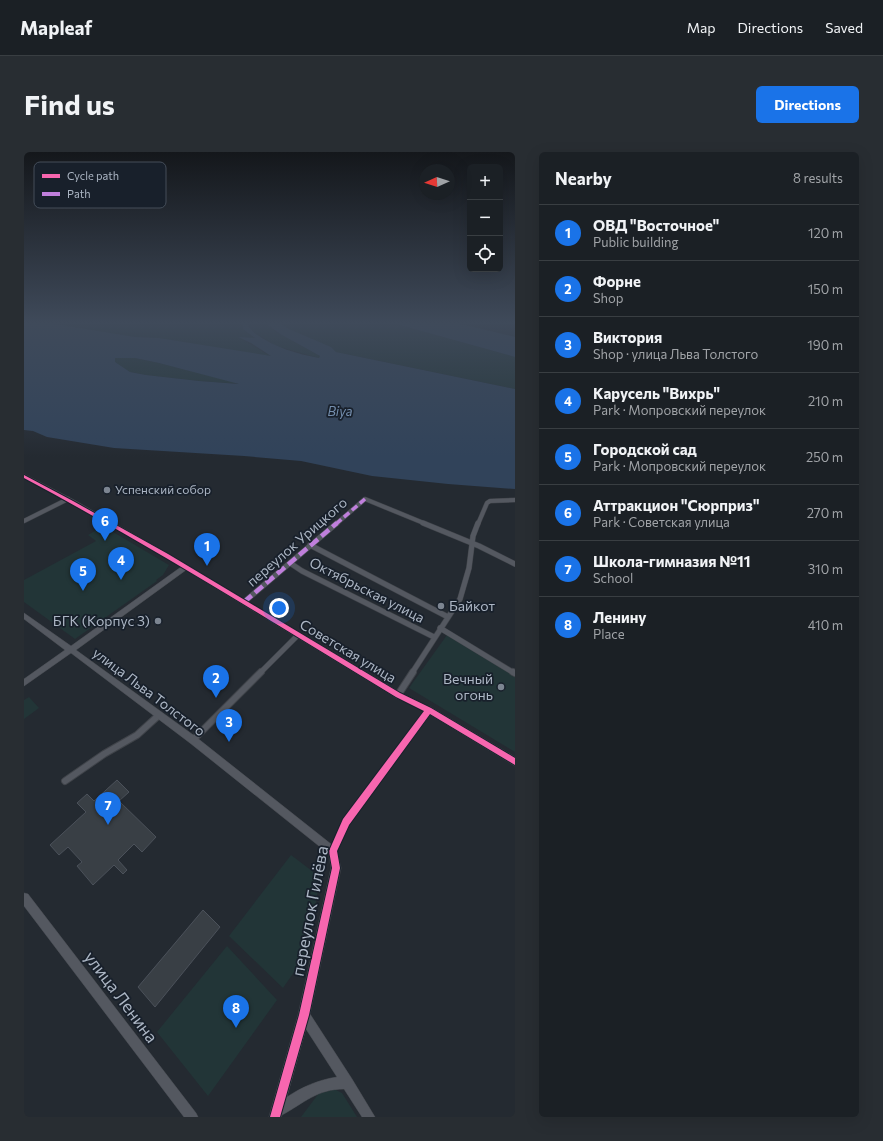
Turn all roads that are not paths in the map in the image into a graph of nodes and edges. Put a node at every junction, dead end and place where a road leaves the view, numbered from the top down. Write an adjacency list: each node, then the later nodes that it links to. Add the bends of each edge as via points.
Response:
1 (24, 476): 2 (street, Советская улица)
2 (68, 499): 4 (street); 9 (street, Советская улица)
3 (515, 500): 5 (street, via 488,502 473,536)
4 (24, 521)
5 (473, 543): 6 (street, переулок Урицкого, via 365,499); 8 (street); 12 (street, via 464,589)
6 (310, 545): 7 (street, переулок Урицкого); 12 (street)
7 (290, 563): 10 (street, переулок Урицкого); 15 (street, Октябрьская улица)
8 (515, 564)
9 (186, 567): 10 (street, Советская улица); 16 (street)
10 (244, 602): 14 (street, Советская улица)
11 (24, 614): 16 (street, улица Льва Толстого)
12 (448, 617): 13 (street)
13 (440, 628): 15 (street); 17 (street, Октябрьская улица)
14 (298, 635): 19 (street, Советская улица); 22 (street)
15 (434, 637): 19 (street)
16 (70, 650): 18 (street); 21 (street, улица Льва Толстого)
17 (515, 673)
18 (24, 683)
19 (398, 695): 20 (street, Советская улица)
20 (429, 710): 23 (street, Советская улица); 25 (street, переулок Гилёва, via 346,822)
21 (159, 715): 22 (street, улица Льва Толстого); 24 (street, via 137,735)
22 (192, 740): 25 (street, улица Льва Толстого)
23 (515, 762)
24 (65, 781)
25 (333, 851): 27 (street, переулок Гилёва, via 336,868)
26 (24, 898): 30 (street, улица Ленина)
27 (304, 1015): 28 (street); 29 (street, переулок Гилёва)
28 (348, 1083): 29 (street, via 334,1082 321,1086 302,1095); 31 (street)
29 (277, 1113)
30 (192, 1117)
31 (369, 1117)

